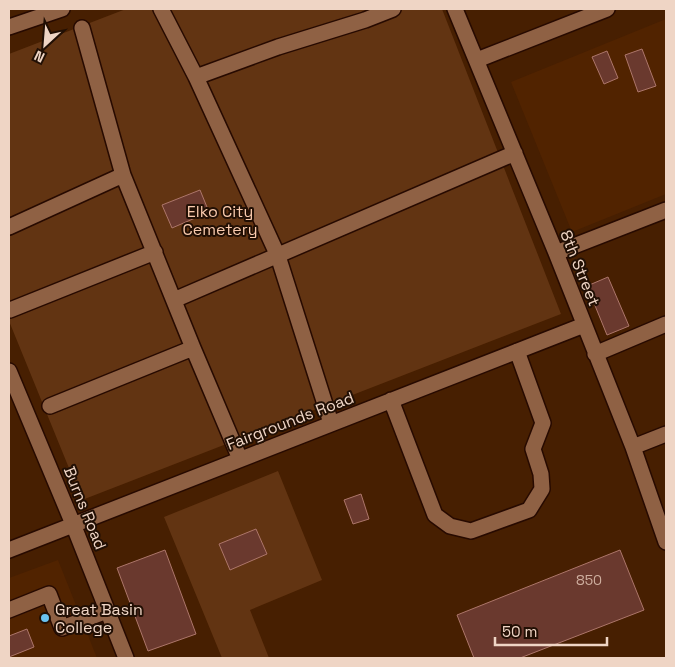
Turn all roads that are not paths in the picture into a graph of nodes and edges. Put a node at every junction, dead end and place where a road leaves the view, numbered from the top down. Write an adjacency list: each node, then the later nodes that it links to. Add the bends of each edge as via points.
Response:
1 (62, 9): 7 (street)
2 (161, 9): 10 (street)
3 (393, 9): 6 (street)
4 (455, 9): 9 (street, 8th Street)
5 (607, 9): 9 (street)
6 (363, 14): 10 (street)
7 (9, 27)
8 (82, 28): 12 (street)
9 (477, 60): 11 (street, 8th Street)
10 (196, 77): 17 (street)
11 (515, 153): 16 (street, 8th Street); 17 (street)
12 (123, 175): 14 (street); 15 (street)
13 (666, 210): 16 (street)
14 (9, 227)
15 (155, 252): 18 (street); 19 (street)
16 (556, 253): 21 (street, 8th Street)
17 (278, 256): 18 (street); 28 (street)
18 (174, 300): 22 (street)
19 (10, 310)
20 (666, 324): 24 (street)
21 (584, 325): 23 (street, Fairgrounds Road); 24 (street, 8th Street)
22 (193, 348): 27 (street); 31 (street)
23 (518, 351): 26 (street, Fairgrounds Road); 26 (street, via 543,423 533,449 542,489 529,510 472,531 450,526 435,515)
24 (596, 354): 30 (street, 8th Street)
25 (9, 371): 32 (street, Burns Road)
26 (391, 400): 28 (street, Fairgrounds Road)
27 (50, 406)
28 (331, 424): 31 (street, Fairgrounds Road)
29 (666, 434): 30 (street)
30 (633, 447): 33 (street, 8th Street)
31 (240, 459): 32 (street, Fairgrounds Road)
32 (73, 524): 34 (street, Fairgrounds Road); 36 (street, Burns Road)
33 (666, 542)
34 (9, 550)
35 (9, 610): 36 (street, via 49,594 62,628)
36 (108, 611): 37 (street, Burns Road)
37 (121, 657)

